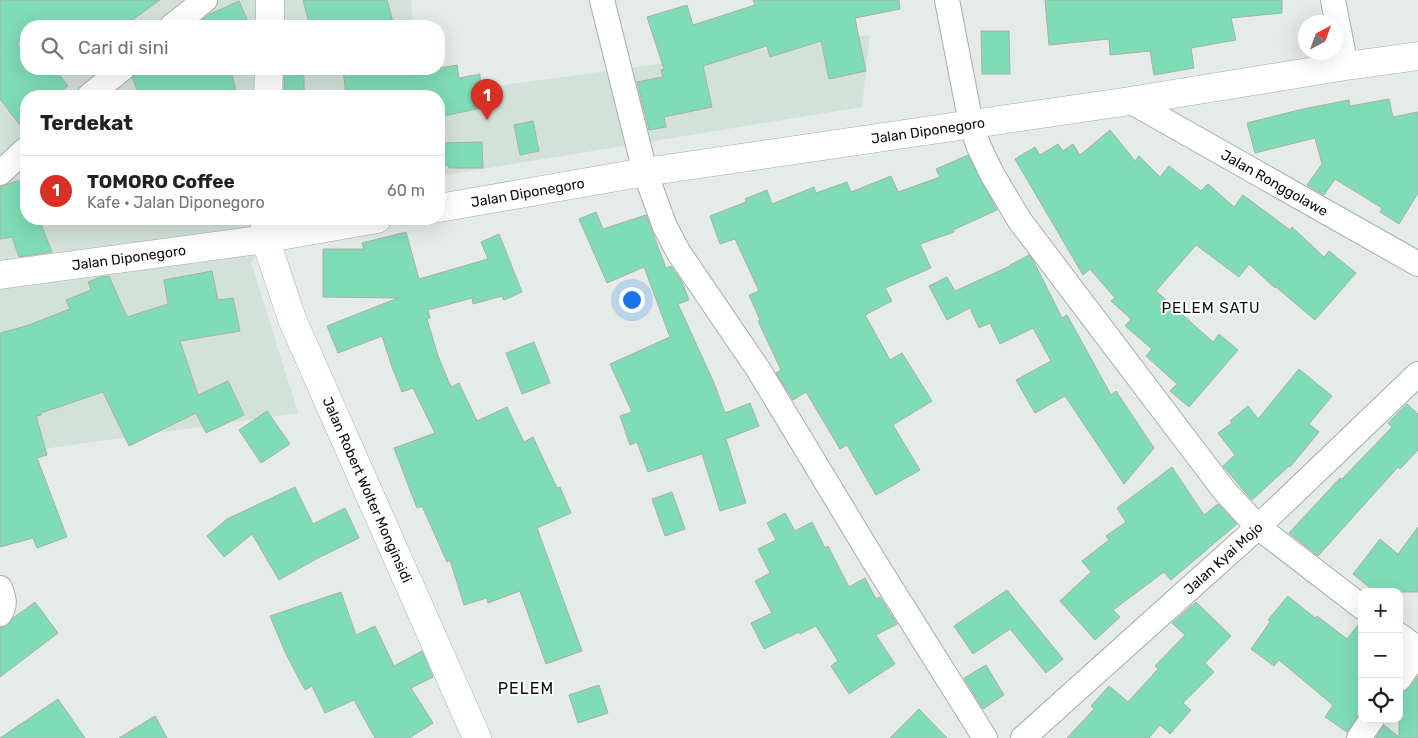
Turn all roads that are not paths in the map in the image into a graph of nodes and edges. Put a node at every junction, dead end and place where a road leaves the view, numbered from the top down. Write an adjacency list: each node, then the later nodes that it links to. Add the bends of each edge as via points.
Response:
1 (205, 0): 6 (street)
2 (270, 0): 7 (street)
3 (602, 0): 18 (street)
4 (947, 0): 15 (street)
5 (1333, 0): 9 (street)
6 (180, 20)
7 (270, 20)
8 (1418, 56): 9 (street, Jalan Diponegoro)
9 (1346, 66): 14 (street, Jalan Diponegoro)
10 (115, 75): 12 (street)
11 (269, 75): 13 (street)
12 (96, 90)
13 (268, 90)
14 (1130, 102): 15 (street, Jalan Diponegoro); 22 (street, Jalan Ronggolawe)
15 (971, 124): 18 (street, Jalan Diponegoro); 25 (street, via 992,174 1020,222 1223,489)
16 (20, 154): 17 (street)
17 (0, 172)
18 (645, 172): 19 (street, Jalan Diponegoro); 34 (street, via 665,227 679,252 758,368)
19 (445, 207)
20 (302, 225): 21 (street, Jalan Diponegoro)
21 (265, 228): 23 (street, Jalan Diponegoro); 33 (street, Jalan Robert Wolter Monginsidi, via 292,319)
22 (1418, 264)
23 (0, 275)
24 (1418, 374): 25 (street, Jalan Kyai Mojo)
25 (1258, 527): 27 (street); 35 (street, Jalan Kyai Mojo)
26 (0, 588): 28 (street, via 4,602)
27 (1358, 604)
28 (0, 614)
29 (1403, 638): 30 (street)
30 (1418, 650): 31 (street)
31 (1400, 678)
32 (1369, 723): 36 (street)
33 (477, 738)
34 (984, 738)
35 (1023, 738)
36 (1359, 738)

